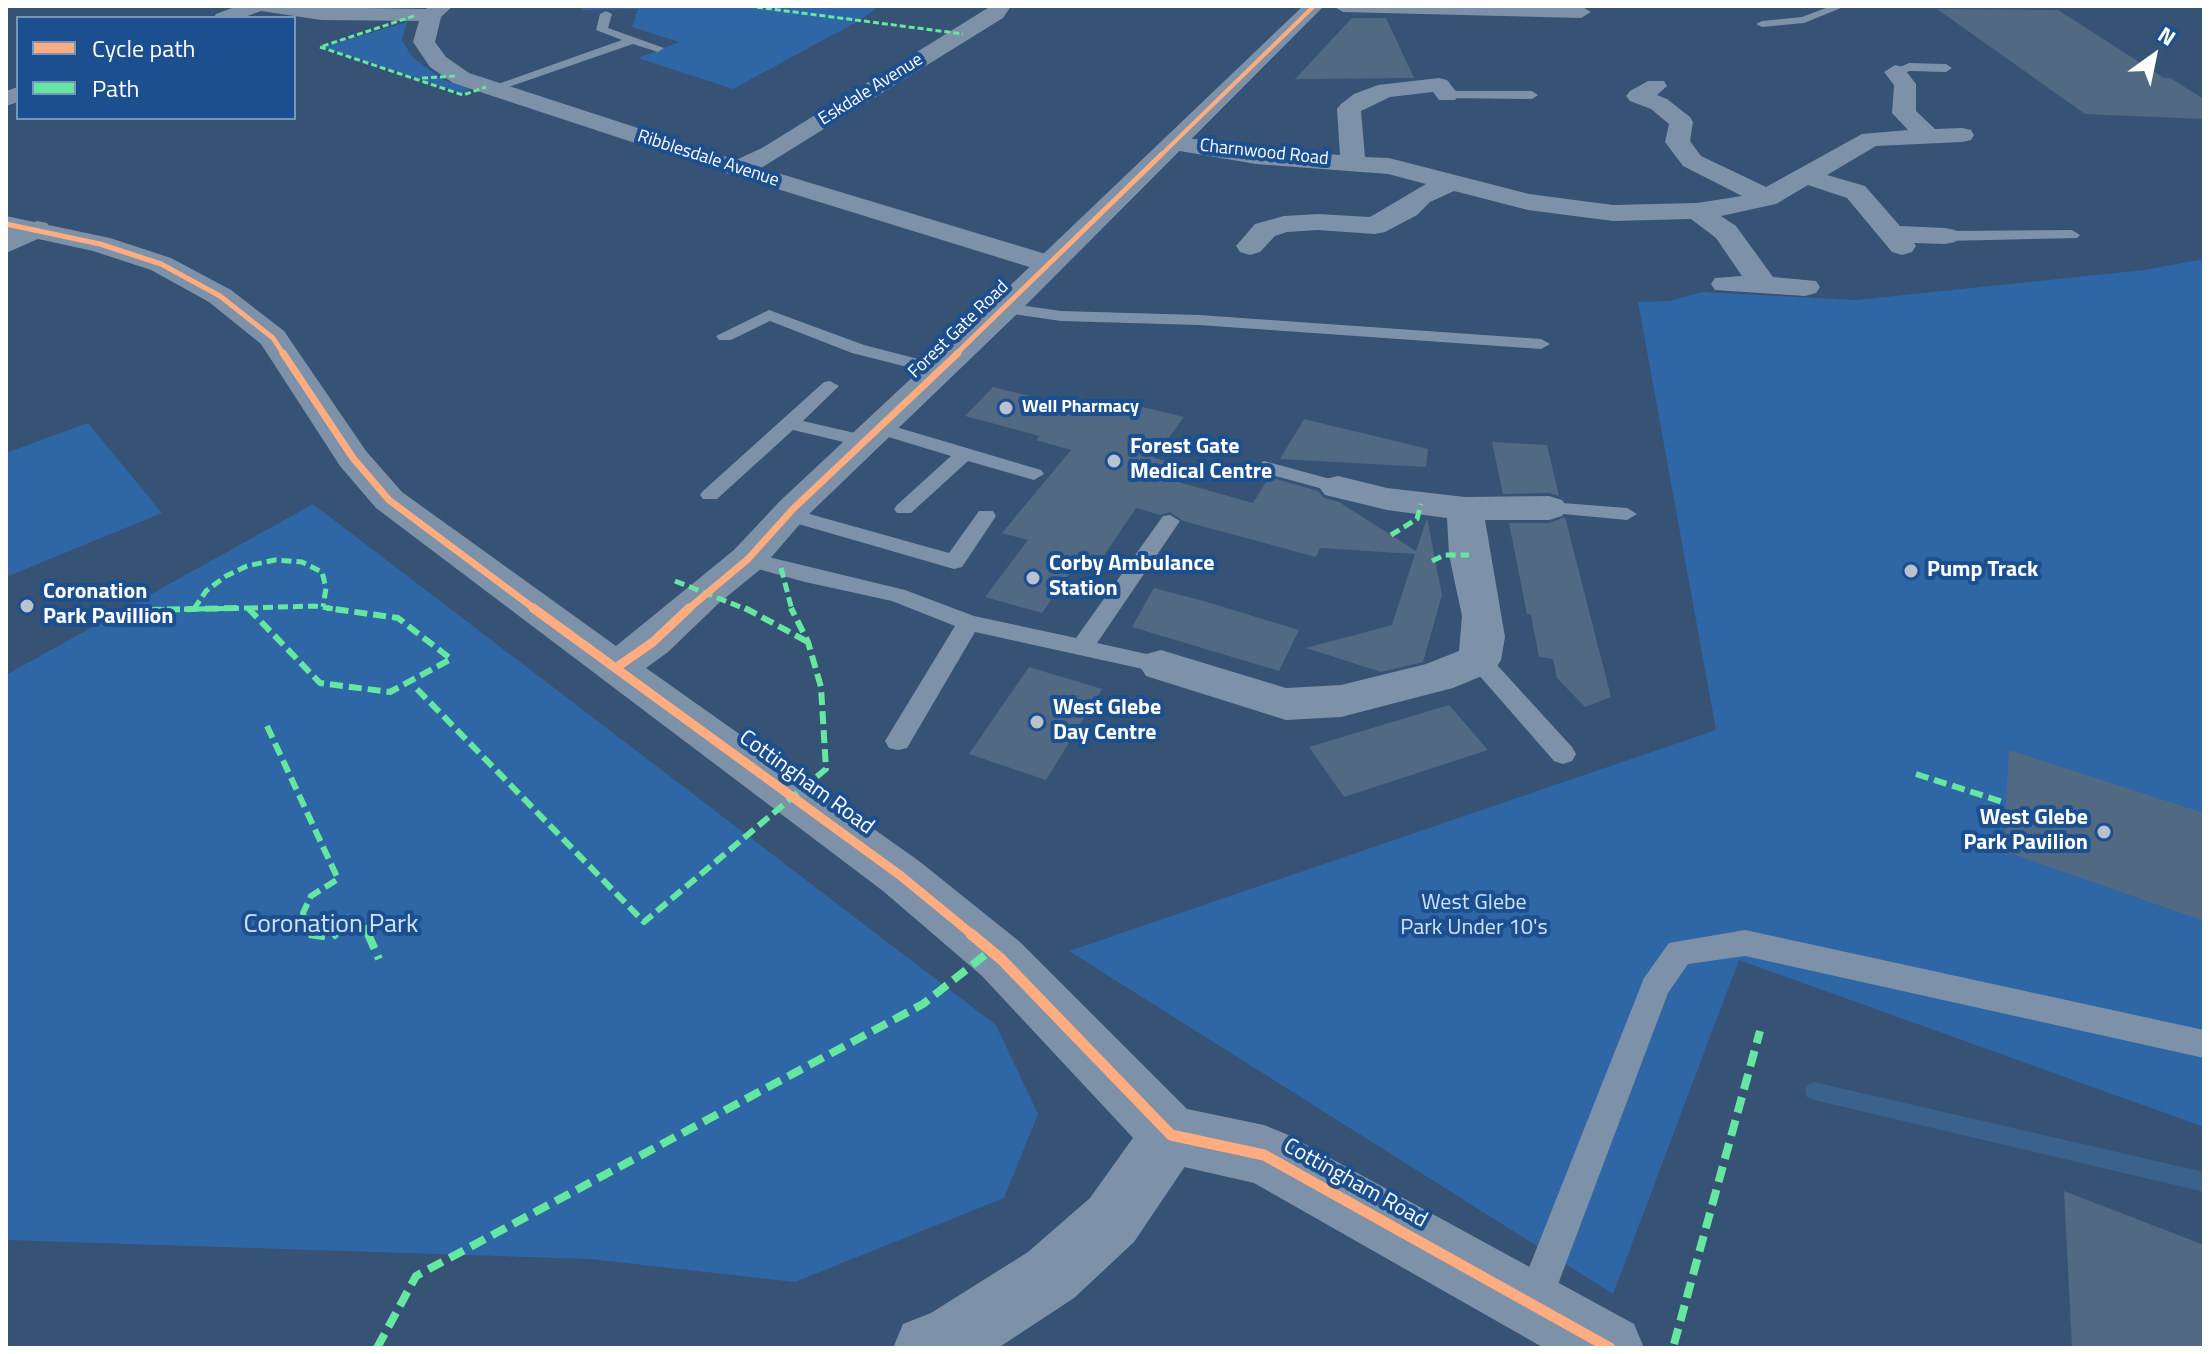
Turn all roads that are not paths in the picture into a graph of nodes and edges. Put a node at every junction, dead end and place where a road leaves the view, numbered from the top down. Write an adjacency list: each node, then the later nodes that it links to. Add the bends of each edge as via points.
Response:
1 (256, 6): 10 (street)
2 (266, 6): 7 (street, via 321,14)
3 (1001, 6): 24 (street, Eskdale Avenue, via 996,14)
4 (1314, 6): 22 (street, Forest Gate Road)
5 (1343, 6): 8 (street)
6 (1841, 6): 11 (lane, via 1804,20)
7 (437, 11): 17 (street, Ribblesdale Avenue, via 424,42 457,76)
8 (1581, 12)
9 (606, 14): 12 (lane, via 602,30)
10 (228, 16)
11 (1762, 24)
12 (630, 41): 13 (lane); 17 (lane)
13 (658, 48)
14 (1946, 68): 15 (lane, via 1909,67)
15 (1891, 79): 20 (street, via 1904,113)
16 (1656, 86): 27 (street, via 1638,96 1659,104 1681,122 1677,142 1692,161)
17 (490, 89): 24 (street, Ribblesdale Avenue)
18 (1447, 95): 19 (lane, Charnwood Road); 23 (street, Charnwood Road, via 1439,85 1399,88 1362,99 1349,109)
19 (1532, 95)
20 (1927, 135): 21 (street, Charnwood Road); 25 (street, Charnwood Road, via 1871,139)
21 (1962, 135)
22 (1174, 143): 23 (street, Charnwood Road, via 1256,156); 35 (street, Forest Gate Road)
23 (1353, 161): 26 (street, Charnwood Road)
24 (738, 169): 35 (street, Ribblesdale Avenue)
25 (1808, 177): 27 (street, Charnwood Road); 31 (street, via 1856,192 1897,240)
26 (1451, 182): 28 (street, Charnwood Road, via 1528,202 1613,213); 33 (street, via 1375,226 1284,224 1265,230)
27 (1767, 198): 28 (street, Charnwood Road)
28 (1697, 211): 37 (street, via 1726,232)
29 (16, 233): 63 (street, Cottingham Road, via 100,244 161,264 220,296 273,338 353,458 389,500)
30 (2072, 235): 31 (lane)
31 (1945, 236)
32 (1220, 240): 33 (street)
33 (1250, 246): 34 (street)
34 (1282, 252)
35 (1049, 264): 39 (street, Forest Gate Road)
36 (1726, 284): 37 (street)
37 (1763, 284): 38 (street)
38 (1805, 287)
39 (1005, 308): 41 (lane, via 1061,316 1199,320); 42 (street, Forest Gate Road)
40 (725, 336): 42 (lane, via 769,315 858,349)
41 (1541, 344)
42 (939, 370): 45 (street, Forest Gate Road)
43 (830, 386): 44 (lane)
44 (792, 424): 45 (lane); 50 (lane)
45 (872, 435): 46 (lane); 54 (street, Forest Gate Road)
46 (964, 454): 48 (lane); 52 (lane)
47 (1264, 467): 49 (lane)
48 (1034, 474)
49 (1338, 487): 53 (street)
50 (710, 495)
51 (1549, 508): 53 (street); 55 (lane)
52 (904, 509)
53 (1465, 509): 61 (street, via 1483,616)
54 (788, 514): 56 (lane, via 954,562); 58 (street, Forest Gate Road)
55 (1627, 514)
56 (986, 516)
57 (1170, 521): 60 (lane)
58 (748, 559): 59 (lane, via 897,595); 63 (street, Forest Gate Road)
59 (969, 623): 60 (lane); 64 (lane)
60 (1082, 647): 62 (lane)
61 (1479, 660): 62 (street, via 1437,677 1341,701 1286,704); 65 (lane)
62 (1161, 665)
63 (617, 667): 67 (street, Cottingham Road, via 901,876 1001,959)
64 (898, 741)
65 (1563, 754)
66 (2204, 1044): 68 (lane, via 1745,943 1679,952 1655,987)
67 (1171, 1135): 68 (street, Cottingham Road, via 1264,1155); 69 (street, via 1112,1220 1051,1275 948,1341)
68 (1533, 1303): 70 (street, Cottingham Road)
69 (927, 1348)
70 (1610, 1348)

